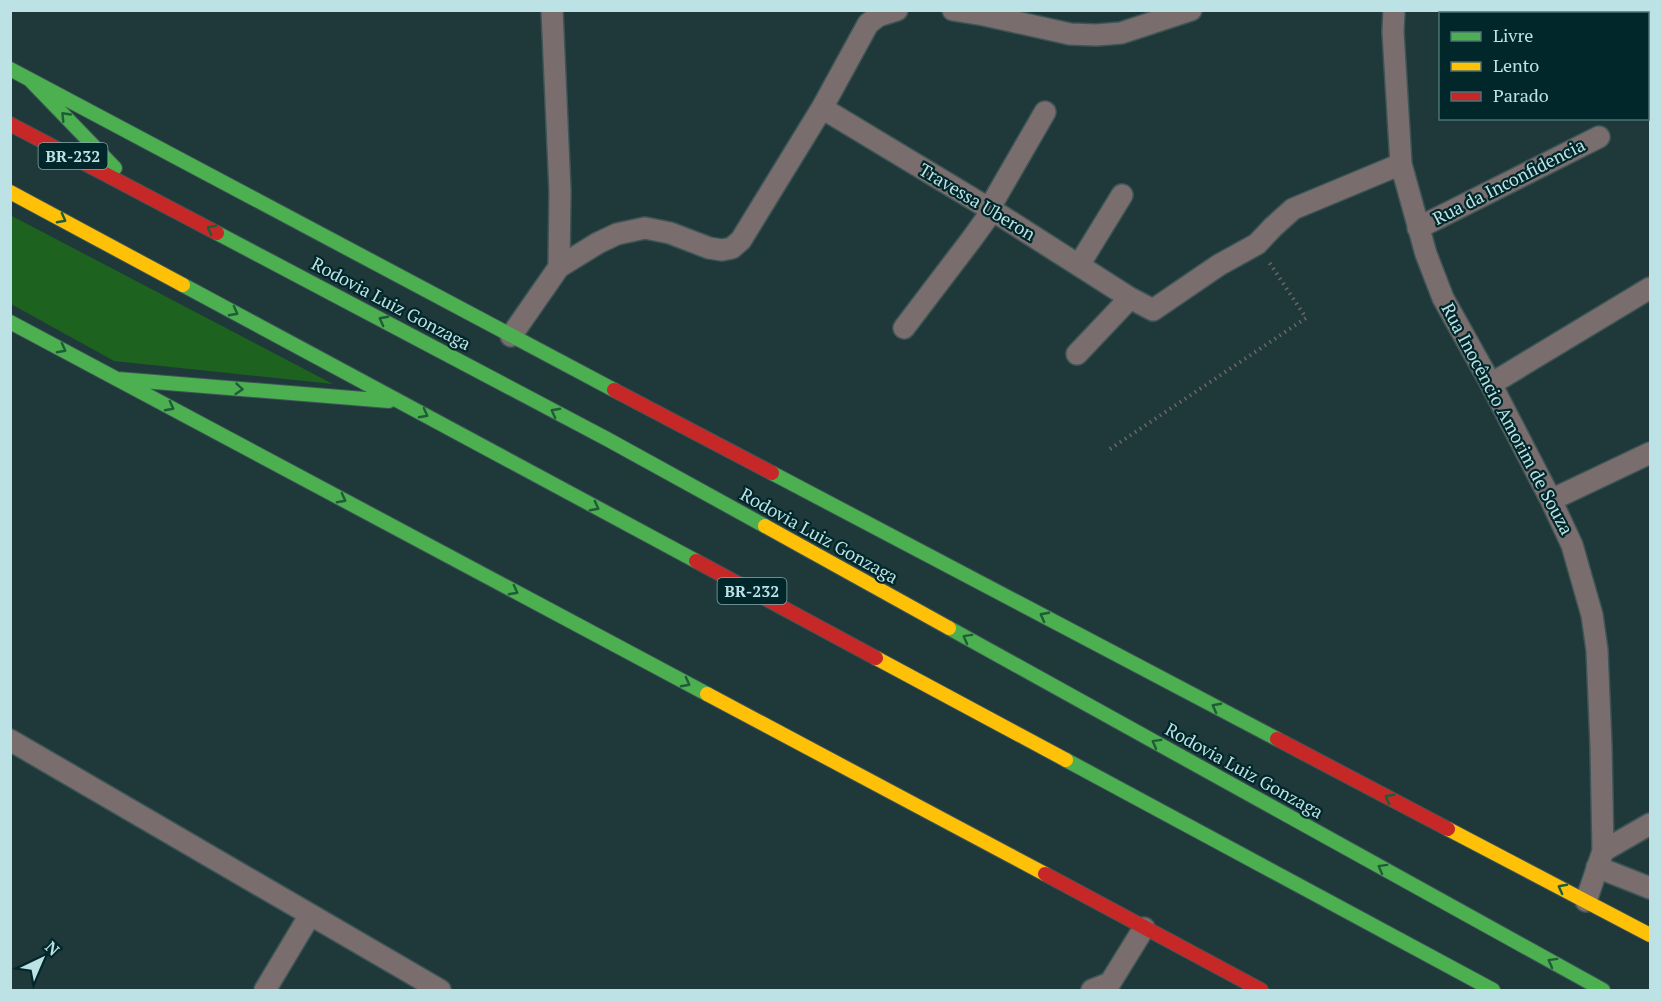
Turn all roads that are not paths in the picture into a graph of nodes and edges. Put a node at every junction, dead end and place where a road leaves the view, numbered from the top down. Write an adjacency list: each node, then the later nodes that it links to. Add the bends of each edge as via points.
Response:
1 (552, 10): 19 (street, via 560,191)
2 (897, 10): 8 (street, via 868,24)
3 (953, 10): 4 (street, via 1070,34 1096,35 1121,33)
4 (1191, 10)
5 (1394, 10): 12 (street, Rua Inocêncio Amorim de Souza)
6 (10, 69): 7 (main road)
7 (29, 79): 13 (main road, one-way to 7); 24 (main road)
8 (822, 108): 16 (street, Travessa Uberon); 19 (street, via 741,240 732,248 709,248 645,228 617,234)
9 (1045, 112): 16 (street)
10 (10, 124): 13 (main road, Rodovia Luiz Gonzaga / BR-232)
11 (1599, 137): 17 (street, Rua da Inconfidencia)
12 (1401, 164): 17 (street, Rua Inocêncio Amorim de Souza); 21 (street, Travessa Uberon, via 1293,209 1257,244 1153,310)
13 (135, 188): 44 (main road, Rodovia Luiz Gonzaga / BR-232, one-way to 13, via 607,439)
14 (10, 192): 28 (main road, BR-232, one-way to 28)
15 (1122, 195): 18 (street)
16 (990, 210): 18 (street, Travessa Uberon); 23 (street)
17 (1418, 228): 27 (street, Rua Inocêncio Amorim de Souza, via 1443,298)
18 (1079, 265): 21 (street, Travessa Uberon)
19 (559, 267): 24 (street)
20 (1650, 288): 27 (street)
21 (1130, 298): 25 (street)
22 (10, 322): 26 (main road, one-way to 26)
23 (904, 328)
24 (511, 336): 35 (main road, one-way to 24)
25 (1077, 354)
26 (118, 379): 28 (main road, one-way to 28); 37 (main road, one-way to 37)
27 (1491, 384): 30 (street, Rua Inocêncio Amorim de Souza)
28 (400, 402): 43 (main road, BR-232, one-way to 43)
29 (1650, 453): 30 (street)
30 (1551, 500): 33 (street, Rua Inocêncio Amorim de Souza, via 1572,545 1592,615 1597,650)
31 (10, 740): 36 (street)
32 (1650, 824): 33 (street)
33 (1600, 859): 34 (street); 35 (street, Rua Inocêncio Amorim de Souza)
34 (1650, 888)
35 (1586, 901): 38 (main road)
36 (310, 915): 39 (street); 40 (street)
37 (1143, 928): 41 (street, via 1110,983); 42 (main road)
38 (1650, 935)
39 (265, 990)
40 (440, 990)
41 (1092, 990)
42 (1261, 990)
43 (1493, 990)
44 (1604, 990)

